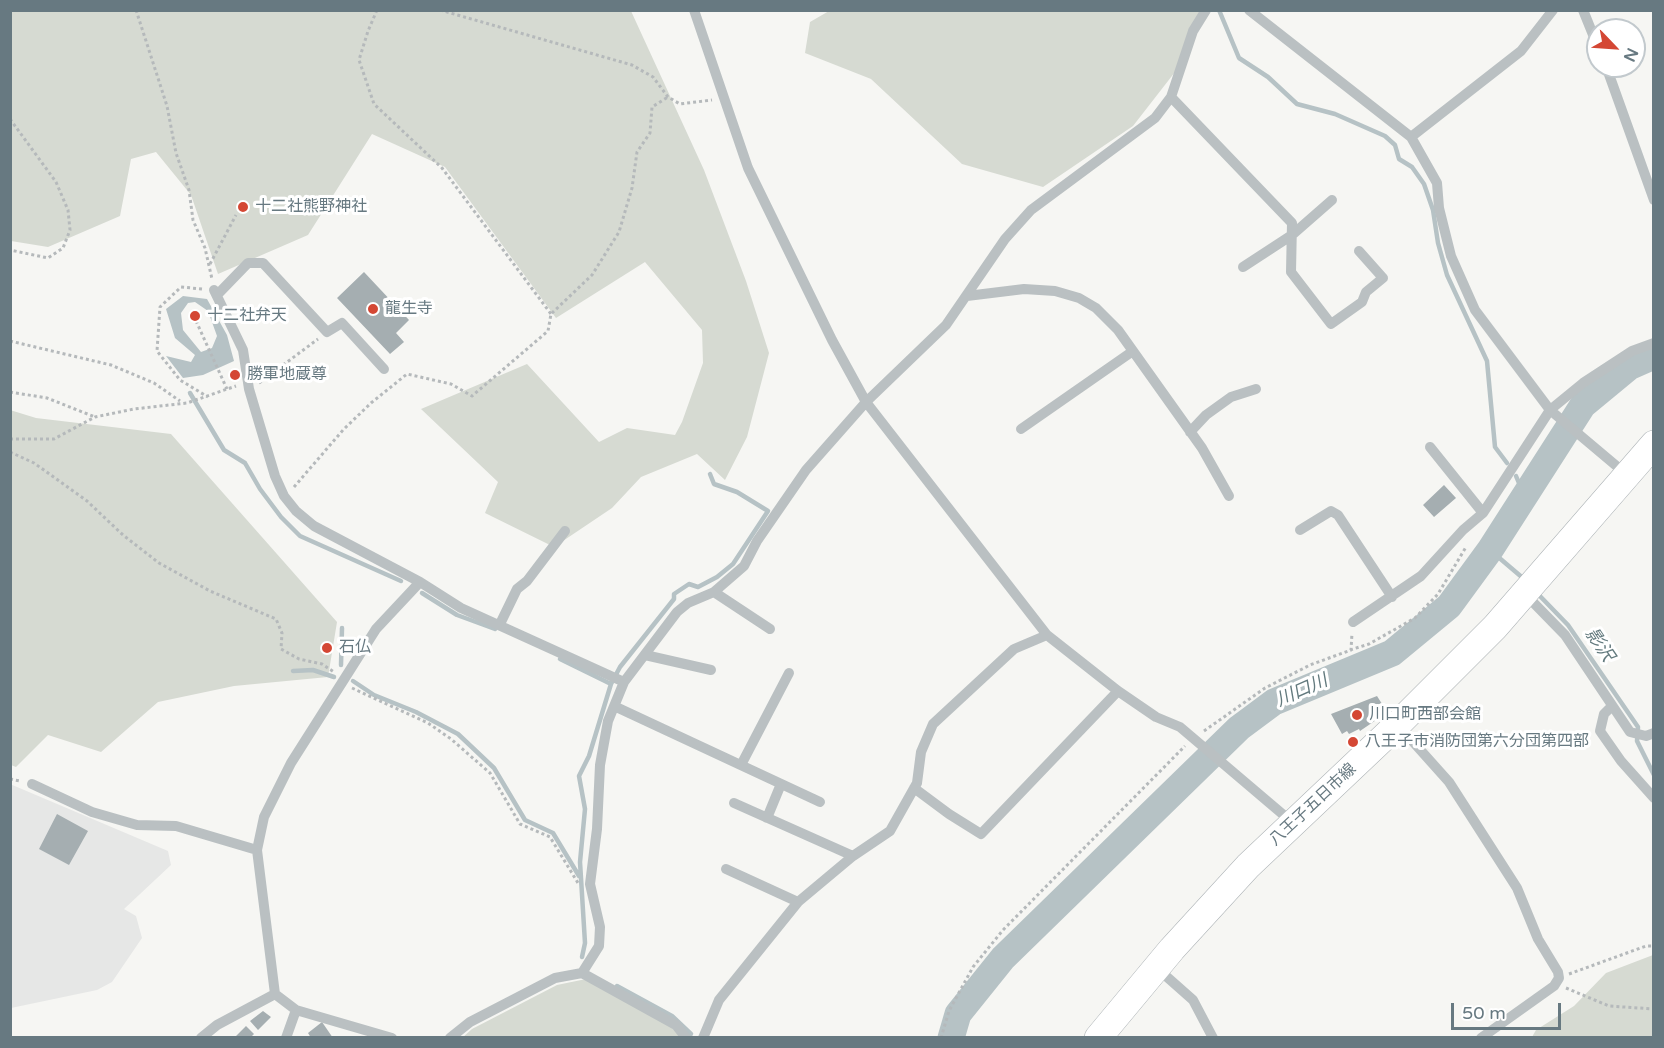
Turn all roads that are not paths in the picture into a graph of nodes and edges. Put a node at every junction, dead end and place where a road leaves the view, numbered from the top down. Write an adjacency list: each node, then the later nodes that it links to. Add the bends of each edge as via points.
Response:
1 (694, 10): 18 (street, via 748,168)
2 (1206, 10): 6 (street, via 1193,31)
3 (1250, 10): 7 (street)
4 (1553, 10): 7 (street, via 1521,51)
5 (1610, 78): 9 (street)
6 (1171, 97): 10 (street, via 1292,223); 13 (street, via 1155,118 1031,210 1005,239)
7 (1411, 137): 19 (street, via 1437,183 1451,256 1475,310)
8 (1332, 200): 10 (street)
9 (1653, 200)
10 (1292, 235): 11 (street, via 1291,272 1331,324 1362,302 1366,292 1383,278); 12 (street)
11 (1359, 250)
12 (1243, 267)
13 (967, 296): 15 (street, via 1024,289 1055,291 1079,298 1096,308); 18 (street, via 946,325)
14 (1653, 343): 19 (street, via 1632,351 1583,383)
15 (1133, 351): 20 (street); 21 (street)
16 (384, 369): 29 (street, via 342,323 327,332 263,263 248,263 215,292 243,350 248,383 284,496 314,526)
17 (1256, 389): 21 (street, via 1231,397)
18 (866, 402): 31 (street, via 806,470 744,566); 36 (street)
19 (1553, 413): 24 (street); 26 (street)
20 (1021, 429)
21 (1190, 432): 25 (street)
22 (1653, 444): 24 (main road, 八王子五日市線)
23 (1430, 447): 26 (street)
24 (1628, 476): 30 (main road, 八王子五日市線)
25 (1229, 496)
26 (1483, 513): 32 (street, via 1421,576)
27 (1300, 530): 32 (street, via 1331,511 1338,515)
28 (565, 531): 34 (street, via 517,589)
29 (420, 582): 34 (street, via 461,608); 55 (street, via 376,629 286,772 264,817)
30 (1531, 588): 43 (street); 44 (main road, 八王子五日市線)
31 (714, 592): 35 (street); 37 (street, via 677,612)
32 (1392, 597): 33 (street)
33 (1353, 622)
34 (500, 624): 40 (street)
35 (770, 629)
36 (1047, 635): 41 (street); 49 (street, via 1014,649 933,724 921,752)
37 (645, 655): 38 (street); 40 (street)
38 (711, 670)
39 (789, 673): 46 (street)
40 (624, 682): 42 (street)
41 (1118, 691): 49 (street, via 981,834); 54 (street, via 1193,738)
42 (614, 705): 46 (street); 60 (street, via 600,765 590,884 600,927 598,946)
43 (1612, 706): 45 (street, via 1630,732); 50 (street, via 1604,714 1600,731)
44 (1398, 724): 54 (main road, 八王子五日市線); 71 (street, via 1449,782 1517,888 1538,939 1558,972 1557,982)
45 (1650, 734)
46 (741, 765): 48 (street)
47 (32, 784): 55 (street, via 92,812 137,825 176,826)
48 (781, 784): 51 (street); 53 (street)
49 (914, 788): 56 (street, via 890,831)
50 (1653, 798)
51 (820, 802)
52 (734, 803): 53 (street)
53 (766, 818): 56 (street)
54 (1294, 823): 59 (main road, 八王子五日市線, via 1233,882)
55 (257, 850): 61 (street)
56 (853, 856): 58 (street)
57 (726, 869): 58 (street)
58 (798, 902): 68 (street, via 718,1000)
59 (1156, 968): 69 (main road, 八王子五日市線); 70 (street, via 1193,1000)
60 (582, 973): 66 (street, via 555,978 470,1022); 67 (street, via 676,1025)
61 (275, 994): 62 (street); 63 (street)
62 (296, 1010): 64 (street); 65 (street)
63 (201, 1038)
64 (286, 1038)
65 (392, 1038)
66 (450, 1038)
67 (687, 1038)
68 (703, 1038)
69 (1098, 1038)
70 (1213, 1038)
71 (1481, 1038)

